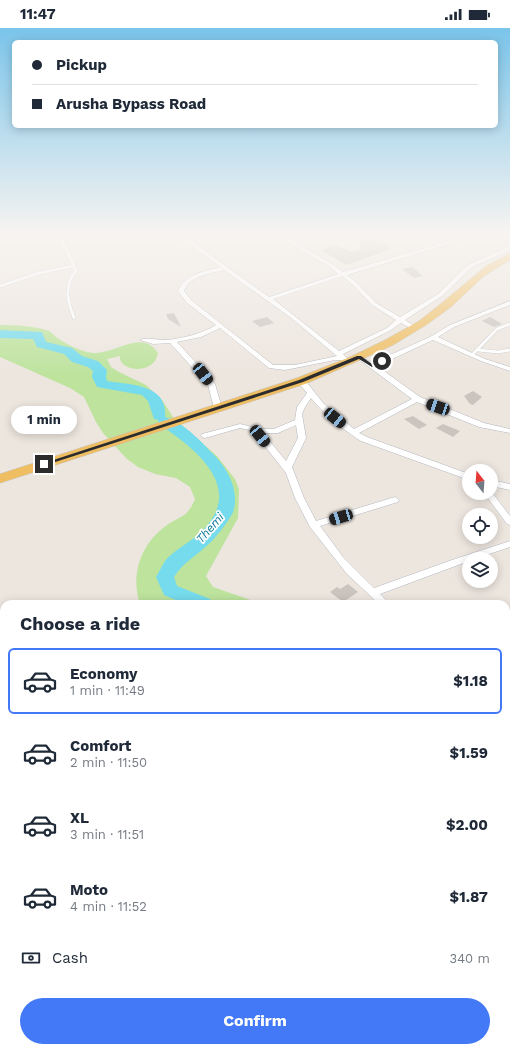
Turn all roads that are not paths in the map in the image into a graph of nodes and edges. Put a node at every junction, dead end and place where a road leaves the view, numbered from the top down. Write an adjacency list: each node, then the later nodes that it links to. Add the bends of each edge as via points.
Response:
1 (15, 281): 9 (lane)
2 (69, 281): 12 (lane, via 67,290)
3 (189, 281): 15 (street, via 184,284 181,292 186,300)
4 (243, 281): 10 (street)
5 (323, 281): 10 (street)
6 (351, 281): 13 (street, via 374,304)
7 (455, 281): 13 (street, via 440,295)
8 (472, 281): 16 (main road)
9 (0, 286)
10 (268, 299): 23 (street)
11 (510, 303): 17 (street, via 452,326)
12 (74, 318)
13 (400, 320): 16 (street); 23 (street)
14 (510, 324): 20 (lane, via 497,329)
15 (219, 326): 19 (street, via 210,332); 23 (street, via 275,369 326,358)
16 (414, 328): 23 (main road)
17 (432, 338): 22 (street); 24 (street)
18 (143, 340): 19 (street)
19 (172, 341): 29 (street, via 211,384)
20 (478, 350): 21 (lane); 22 (lane)
21 (510, 350)
22 (472, 355): 25 (street)
23 (348, 357): 24 (street); 26 (main road)
24 (372, 366): 28 (street)
25 (510, 369)
26 (301, 381): 27 (street); 29 (main road)
27 (310, 394): 30 (street, via 299,411); 33 (street)
28 (417, 399): 32 (street, via 482,424); 33 (street)
29 (218, 408): 37 (main road)
30 (298, 421): 31 (street, via 275,431); 35 (street, via 302,437 289,462)
31 (255, 429): 34 (street, via 240,426); 35 (street)
32 (510, 431)
33 (353, 433): 36 (street, via 371,442)
34 (205, 436)
35 (291, 473): 43 (street)
36 (462, 474)
37 (0, 478)
38 (498, 484): 39 (street)
39 (510, 487)
40 (395, 500): 43 (street)
41 (493, 500): 42 (street)
42 (510, 522)
43 (313, 525): 45 (street, via 344,564)
44 (510, 544): 45 (street)
45 (372, 593): 46 (street)
46 (380, 600)

